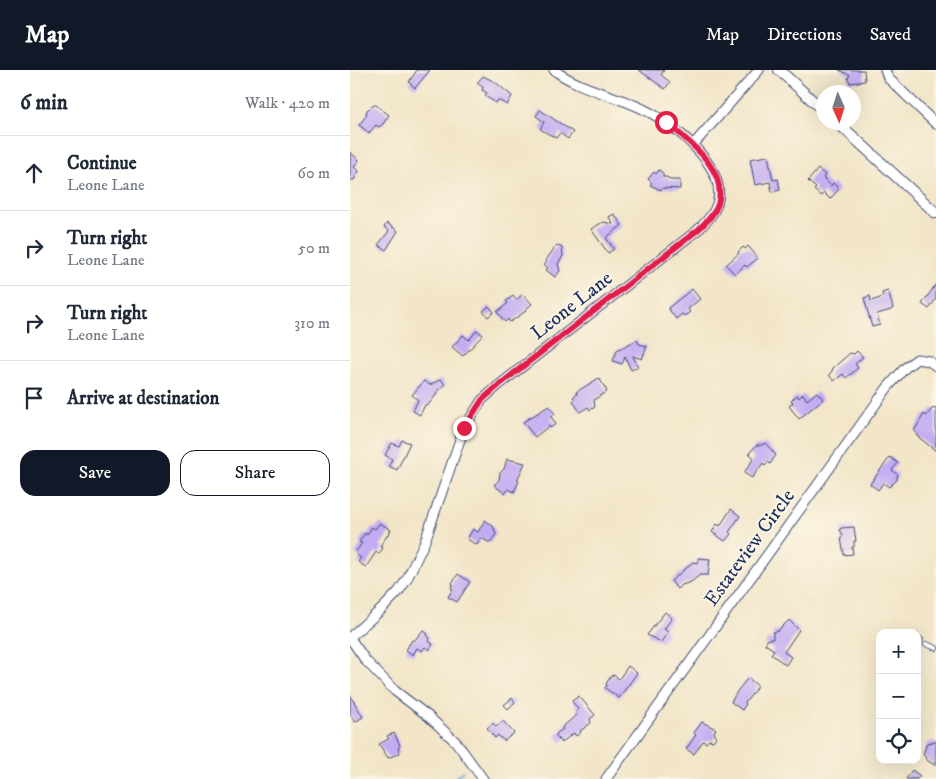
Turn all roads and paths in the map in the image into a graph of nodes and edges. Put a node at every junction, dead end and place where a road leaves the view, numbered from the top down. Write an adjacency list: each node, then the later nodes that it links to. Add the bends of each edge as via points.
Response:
1 (554, 70): 8 (street, Leone Lane, via 594,91 620,98 647,111)
2 (759, 70): 8 (street)
3 (779, 70): 5 (street)
4 (885, 70): 6 (street, via 888,78)
5 (816, 103)
6 (936, 124)
7 (846, 130): 9 (street)
8 (693, 145): 11 (street, Leone Lane, via 713,169 719,186 718,204 710,218 482,400 464,428 425,541 407,579 382,609)
9 (936, 212)
10 (936, 366): 15 (street, Estateview Circle, via 917,359 904,368 888,387)
11 (350, 638): 14 (street, via 366,661 395,691 456,742)
12 (926, 644): 13 (lane)
13 (936, 648)
14 (483, 779)
15 (606, 779)

